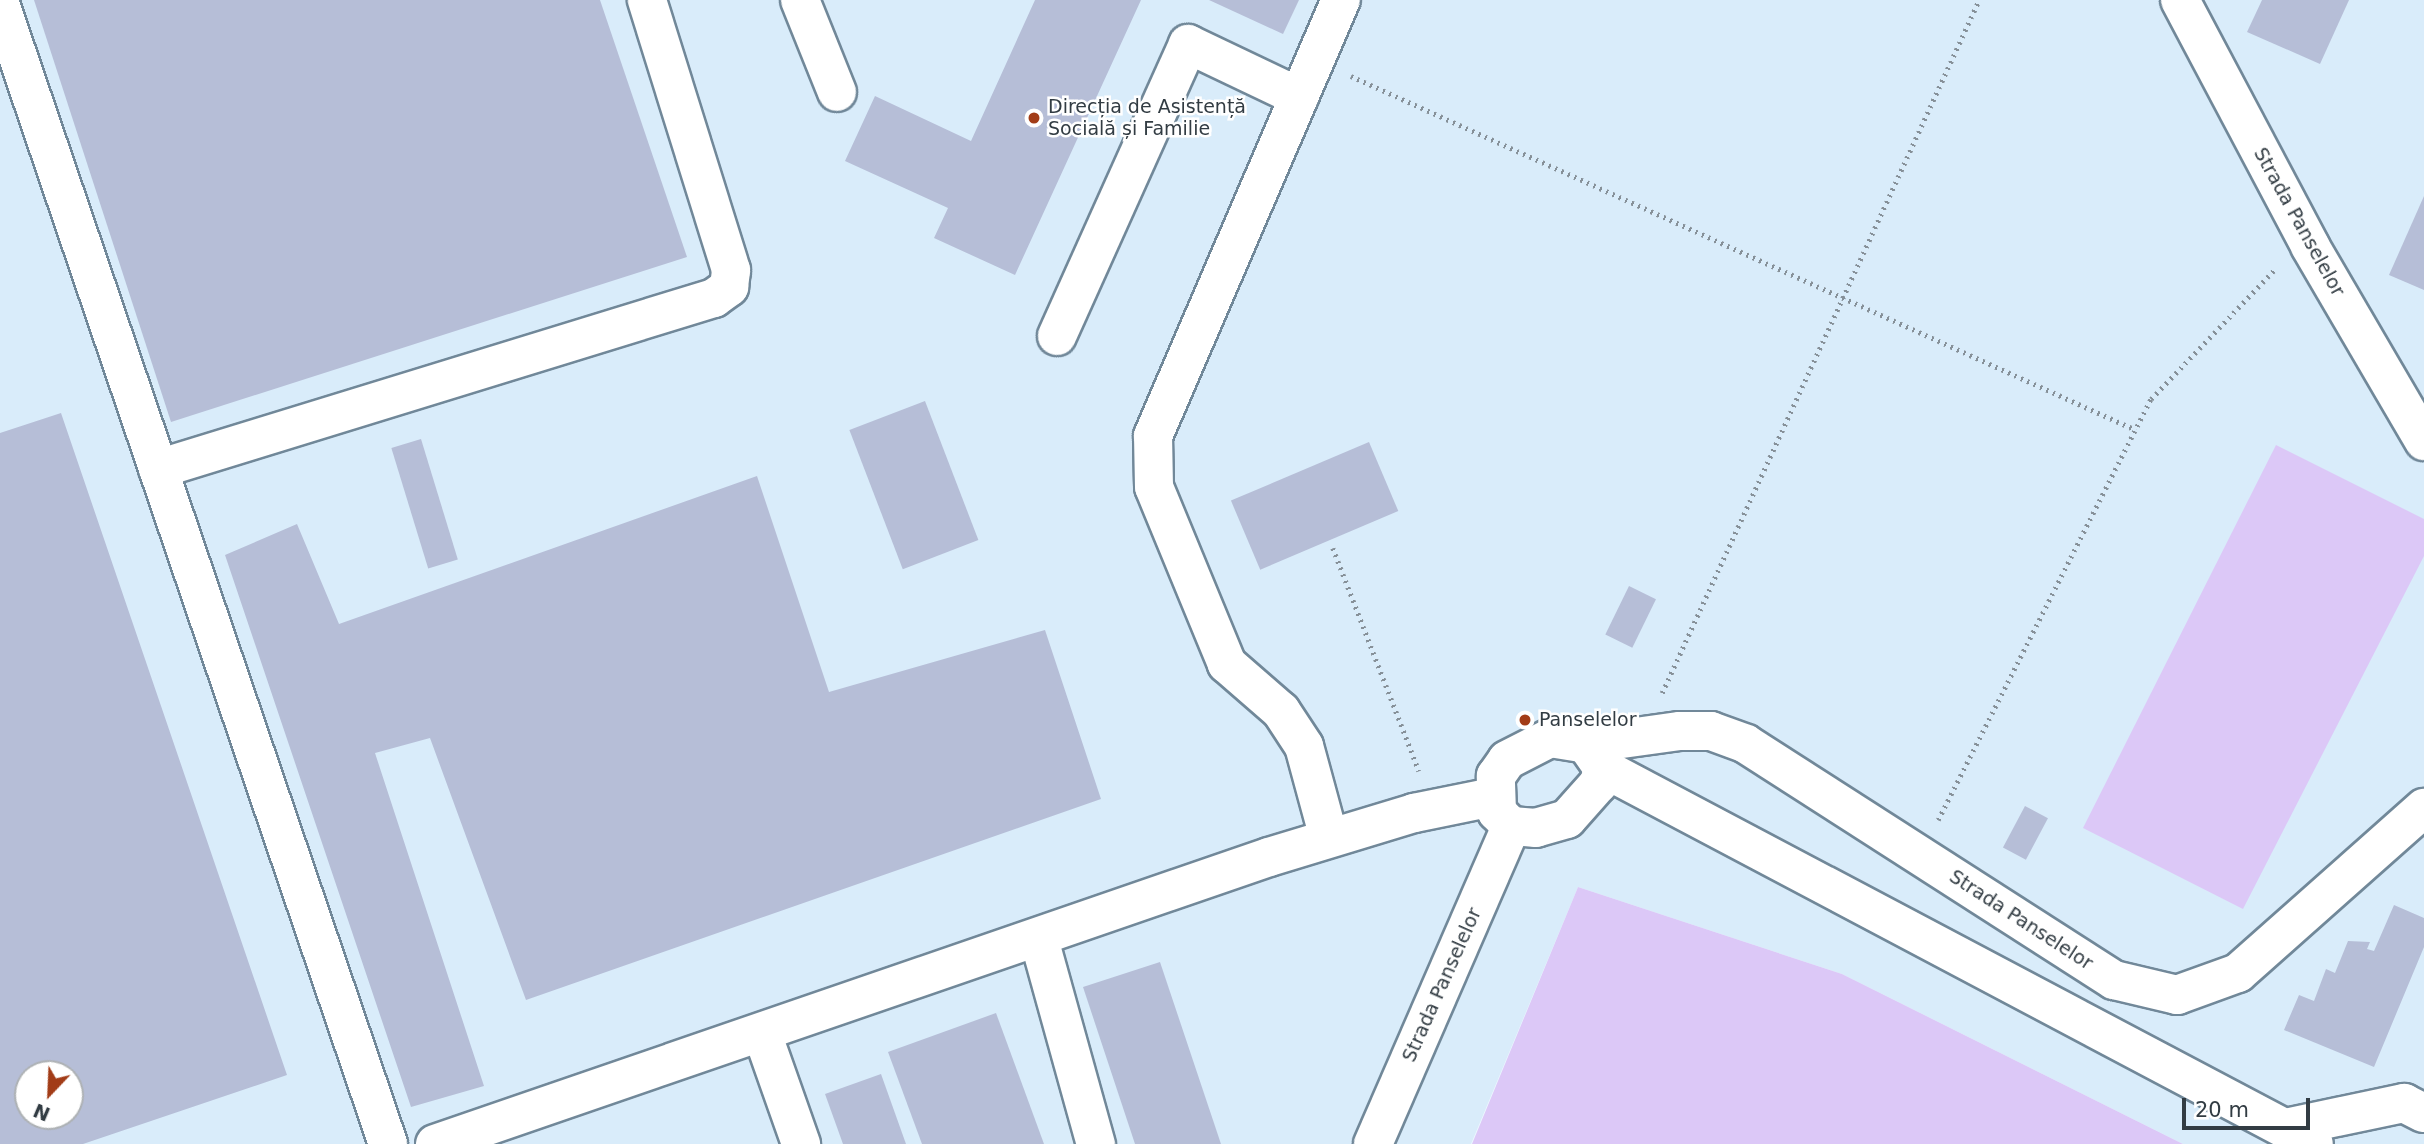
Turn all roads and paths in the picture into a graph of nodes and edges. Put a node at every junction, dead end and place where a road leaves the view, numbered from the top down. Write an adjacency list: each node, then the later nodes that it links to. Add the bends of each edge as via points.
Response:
1 (647, 0): 15 (street, via 731,270 729,287 714,298)
2 (800, 0): 8 (street)
3 (1341, 0): 7 (street)
4 (1979, 0): 11 (path)
5 (2180, 0): 10 (street, Strada Panselelor)
6 (0, 4): 15 (street)
7 (1315, 60): 9 (street); 11 (path)
8 (837, 92)
9 (1299, 97): 12 (street, via 1188,44); 22 (street, via 1172,383 1153,436 1154,487 1227,664 1280,711 1304,746)
10 (2310, 246): 13 (path, via 2286,258 2161,389); 14 (street, Strada Panselelor)
11 (1843, 297): 13 (path); 17 (path)
12 (1057, 336)
13 (2136, 430): 23 (path)
14 (2424, 441)
15 (158, 469): 28 (street)
16 (1333, 548): 19 (path)
17 (1642, 736): 18 (street, Strada Panselelor); 23 (street, Strada Panselelor, via 1711,731 1746,744)
18 (1594, 756): 21 (street, via 1591,796 1567,819 1536,828); 21 (street, Strada Panselelor, via 1550,738 1507,760); 27 (street, Strada Panselelor)
19 (1433, 808): 21 (street); 22 (street)
20 (2424, 808): 23 (street, Strada Panselelor, via 2238,973 2177,995 2113,980)
21 (1502, 811): 32 (street, Strada Panselelor)
22 (1329, 838): 24 (street)
23 (1920, 855)
24 (1039, 939): 25 (street); 31 (street)
25 (762, 1033): 29 (street); 30 (street)
26 (2424, 1113): 27 (street, via 2404,1103)
27 (2300, 1136)
28 (388, 1144)
29 (435, 1144)
30 (801, 1144)
31 (1096, 1144)
32 (1373, 1144)

